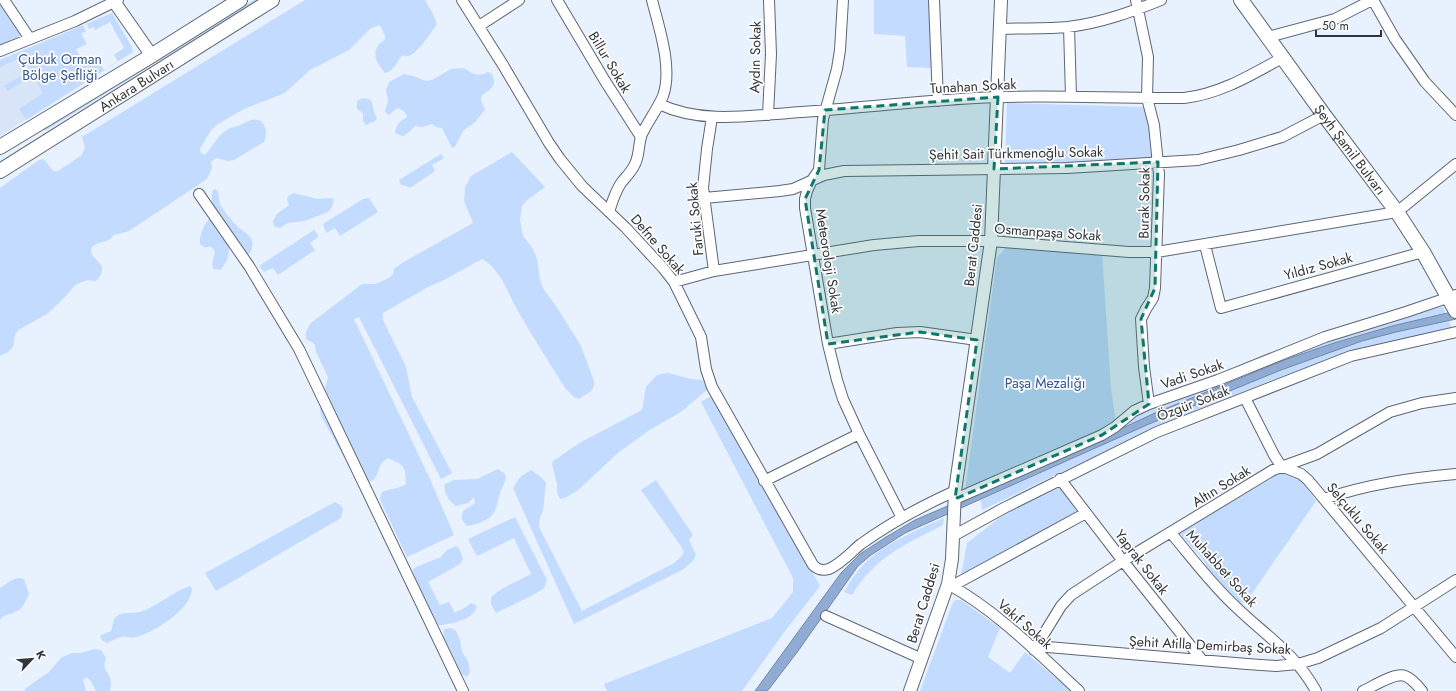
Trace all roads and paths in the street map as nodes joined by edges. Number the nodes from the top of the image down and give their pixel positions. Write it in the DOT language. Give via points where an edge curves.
graph roads {
  1 [pos="4,0"];
  2 [pos="240,0"];
  3 [pos="272,0"];
  4 [pos="462,0"];
  5 [pos="519,0"];
  6 [pos="557,0"];
  7 [pos="652,0"];
  8 [pos="769,0"];
  9 [pos="844,0"];
  10 [pos="934,0"];
  11 [pos="1001,0"];
  12 [pos="1161,0"];
  13 [pos="1241,0"];
  14 [pos="1372,0"];
  15 [pos="115,1"];
  16 [pos="1137,4"];
  17 [pos="479,26"];
  18 [pos="1069,27"];
  19 [pos="1000,28"];
  20 [pos="1268,37"];
  21 [pos="30,39"];
  22 [pos="0,51"];
  23 [pos="152,56"];
  24 [pos="1282,58"];
  25 [pos="1071,96"];
  26 [pos="998,97"];
  27 [pos="1147,98"];
  28 [pos="938,101"];
  29 [pos="659,104"];
  30 [pos="825,110"];
  31 [pos="768,115"];
  32 [pos="1324,115"];
  33 [pos="1456,115"];
  34 [pos="712,117"];
  35 [pos="641,136"];
  36 [pos="0,147"];
  37 [pos="1158,162"];
  38 [pos="1456,164"];
  39 [pos="994,169"];
  40 [pos="0,171"];
  41 [pos="812,180"];
  42 [pos="199,194"];
  43 [pos="704,198"];
  44 [pos="609,212"];
  45 [pos="1397,212"];
  46 [pos="991,241"];
  47 [pos="1204,245"];
  48 [pos="1157,252"];
  49 [pos="1423,252"];
  50 [pos="813,255"];
  51 [pos="714,271"];
  52 [pos="674,282"];
  53 [pos="1453,301"];
  54 [pos="1456,332"];
  55 [pos="976,340"];
  56 [pos="828,344"];
  57 [pos="1245,398"];
  58 [pos="1456,398"];
  59 [pos="1149,404"];
  60 [pos="859,434"];
  61 [pos="1281,466"];
  62 [pos="1456,474"];
  63 [pos="1060,479"];
  64 [pos="764,481"];
  65 [pos="955,495"];
  66 [pos="1324,499"];
  67 [pos="1086,513"];
  68 [pos="902,518"];
  69 [pos="1171,533"];
  70 [pos="953,536"];
  71 [pos="1123,562"];
  72 [pos="818,570"];
  73 [pos="1456,580"];
  74 [pos="950,585"];
  75 [pos="1414,608"];
  76 [pos="826,616"];
  77 [pos="1035,648"];
  78 [pos="1456,657"];
  79 [pos="922,659"];
  80 [pos="1202,660"];
  81 [pos="1298,664"];
  82 [pos="463,691"];
  83 [pos="910,691"];
  84 [pos="1079,691"];
  85 [pos="1316,691"];
  86 [pos="1363,691"];
  87 [pos="1422,691"];
  1 -- 21 [label="street"];
  2 -- 23 [label="main road, Ankara Bulvarı"];
  3 -- 40 [label="main road, Ankara Bulvarı"];
  4 -- 17 [label="street, Defne Sokak"];
  5 -- 17 [label="street"];
  6 -- 35 [label="street, Billur Sokak"];
  7 -- 29 [label="street" via="666,70 665,89"];
  8 -- 31 [label="street, Aydın Sokak" via="771,54"];
  9 -- 30 [label="street, Meteoroloji Sokak" via="837,70"];
  10 -- 28 [label="street"];
  11 -- 19 [label="street, Berat Caddesi"];
  12 -- 16 [label="street"];
  13 -- 20 [label="main road, Şeyh Şamil Bulvarı"];
  14 -- 20 [label="street" via="1335,19"];
  14 -- 33 [label="street" via="1425,82"];
  15 -- 21 [label="street" via="70,24"];
  15 -- 23 [label="street"];
  16 -- 18 [label="street" via="1096,22"];
  16 -- 27 [label="street, Burak Sokak" via="1148,57"];
  17 -- 44 [label="street, Defne Sokak" via="556,154 582,186"];
  18 -- 19 [label="street"];
  18 -- 25 [label="street"];
  19 -- 26 [label="street, Berat Caddesi"];
  20 -- 24 [label="main road, Şeyh Şamil Bulvarı"];
  21 -- 22 [label="street"];
  23 -- 36 [label="main road, Ankara Bulvarı"];
  24 -- 27 [label="street, Tunahan Sokak" via="1221,89 1201,96"];
  24 -- 32 [label="main road, Şeyh Şamil Bulvarı"];
  25 -- 26 [label="street, Tunahan Sokak"];
  25 -- 27 [label="street, Tunahan Sokak"];
  26 -- 28 [label="street, Tunahan Sokak"];
  26 -- 39 [label="street, Berat Caddesi"];
  27 -- 37 [label="street, Burak Sokak" via="1154,125"];
  28 -- 30 [label="street, Tunahan Sokak"];
  29 -- 34 [label="street, Tunahan Sokak" via="681,112"];
  29 -- 35 [label="street"];
  30 -- 31 [label="street, Tunahan Sokak"];
  30 -- 41 [label="street, Meteoroloji Sokak" via="821,128 819,170"];
  31 -- 34 [label="street, Tunahan Sokak"];
  32 -- 37 [label="street, Şehit Sait Türkmenoğlu Sokak" via="1282,136 1239,150 1198,160"];
  32 -- 45 [label="main road, Şeyh Şamil Bulvarı"];
  34 -- 43 [label="street, Faruki Sokak"];
  35 -- 44 [label="street" via="637,160 617,190"];
  37 -- 39 [label="street, Şehit Sait Türkmenoğlu Sokak" via="1068,168"];
  37 -- 48 [label="street, Burak Sokak"];
  38 -- 45 [label="street"];
  39 -- 41 [label="street, Şehit Sait Türkmenoğlu Sokak" via="844,171"];
  39 -- 46 [label="street, Berat Caddesi"];
  41 -- 43 [label="street, Şehit Sait Türkmenoğlu Sokak" via="793,189"];
  41 -- 50 [label="street, Meteoroloji Sokak" via="805,199"];
  42 -- 82 [label="street" via="249,266 299,349"];
  43 -- 51 [label="street, Faruki Sokak"];
  44 -- 52 [label="street, Defne Sokak"];
  45 -- 47 [label="street, Osmanpaşa Sokak"];
  45 -- 49 [label="main road, Şeyh Şamil Bulvarı"];
  46 -- 48 [label="street, Osmanpaşa Sokak"];
  46 -- 50 [label="street, Osmanpaşa Sokak" via="918,241"];
  46 -- 55 [label="street, Berat Caddesi"];
  47 -- 48 [label="street, Osmanpaşa Sokak"];
  47 -- 49 [label="street, Yıldız Sokak" via="1221,308"];
  48 -- 59 [label="street, Burak Sokak" via="1154,293 1141,319"];
  49 -- 53 [label="main road, Şeyh Şamil Bulvarı"];
  50 -- 51 [label="street, Osmanpaşa Sokak"];
  50 -- 56 [label="street, Meteoroloji Sokak"];
  51 -- 52 [label="street, Osmanpaşa Sokak"];
  52 -- 64 [label="street, Defne Sokak" via="701,337 712,387"];
  53 -- 59 [label="street, Vadi Sokak" via="1406,312 1325,337 1218,380"];
  54 -- 57 [label="street, Özgür Sokak" via="1359,354"];
  55 -- 56 [label="street" via="920,332"];
  55 -- 65 [label="street, Berat Caddesi"];
  56 -- 60 [label="street, Meteoroloji Sokak" via="843,399"];
  57 -- 61 [label="street"];
  57 -- 63 [label="street, Özgür Sokak" via="1157,432"];
  58 -- 61 [label="street, Altın Sokak" via="1422,403 1390,412 1317,454"];
  59 -- 65 [label="street, Vadi Sokak" via="1134,411 1102,435"];
  60 -- 64 [label="street"];
  60 -- 68 [label="street, Meteoroloji Sokak"];
  61 -- 66 [label="street, Selçuklu Sokak" via="1301,474"];
  61 -- 69 [label="street, Altın Sokak"];
  62 -- 66 [label="street" via="1376,484"];
  63 -- 67 [label="street, Yaprak Sokak"];
  63 -- 70 [label="street, Özgür Sokak"];
  64 -- 72 [label="street, Defne Sokak" via="808,558"];
  65 -- 68 [label="street, Vadi Sokak" via="928,503"];
  65 -- 70 [label="street, Berat Caddesi"];
  66 -- 75 [label="street, Selçuklu Sokak"];
  67 -- 71 [label="street, Yaprak Sokak"];
  67 -- 74 [label="street"];
  68 -- 72 [label="street, Vadi Sokak" via="861,544 840,563 826,570"];
  69 -- 71 [label="street, Altın Sokak"];
  69 -- 81 [label="street, Muhabbet Sokak" via="1235,606"];
  70 -- 74 [label="street, Berat Caddesi"];
  71 -- 77 [label="street, Altın Sokak" via="1066,600"];
  71 -- 80 [label="street, Yaprak Sokak"];
  73 -- 75 [label="street, Şehit Atilla Demirbaş Sokak"];
  74 -- 77 [label="street, Vakıf Sokak" via="994,614"];
  74 -- 79 [label="street, Berat Caddesi"];
  75 -- 78 [label="street, Selçuklu Sokak"];
  75 -- 81 [label="street, Şehit Atilla Demirbaş Sokak" via="1369,635 1318,658"];
  76 -- 79 [label="street"];
  77 -- 80 [label="street, Şehit Atilla Demirbaş Sokak"];
  77 -- 84 [label="street, Vakıf Sokak"];
  79 -- 83 [label="street, Berat Caddesi"];
  80 -- 81 [label="street, Şehit Atilla Demirbaş Sokak" via="1276,666"];
  81 -- 85 [label="street, Muhabbet Sokak"];
  86 -- 87 [label="street" via="1387,679 1401,676 1405,676"];
}
